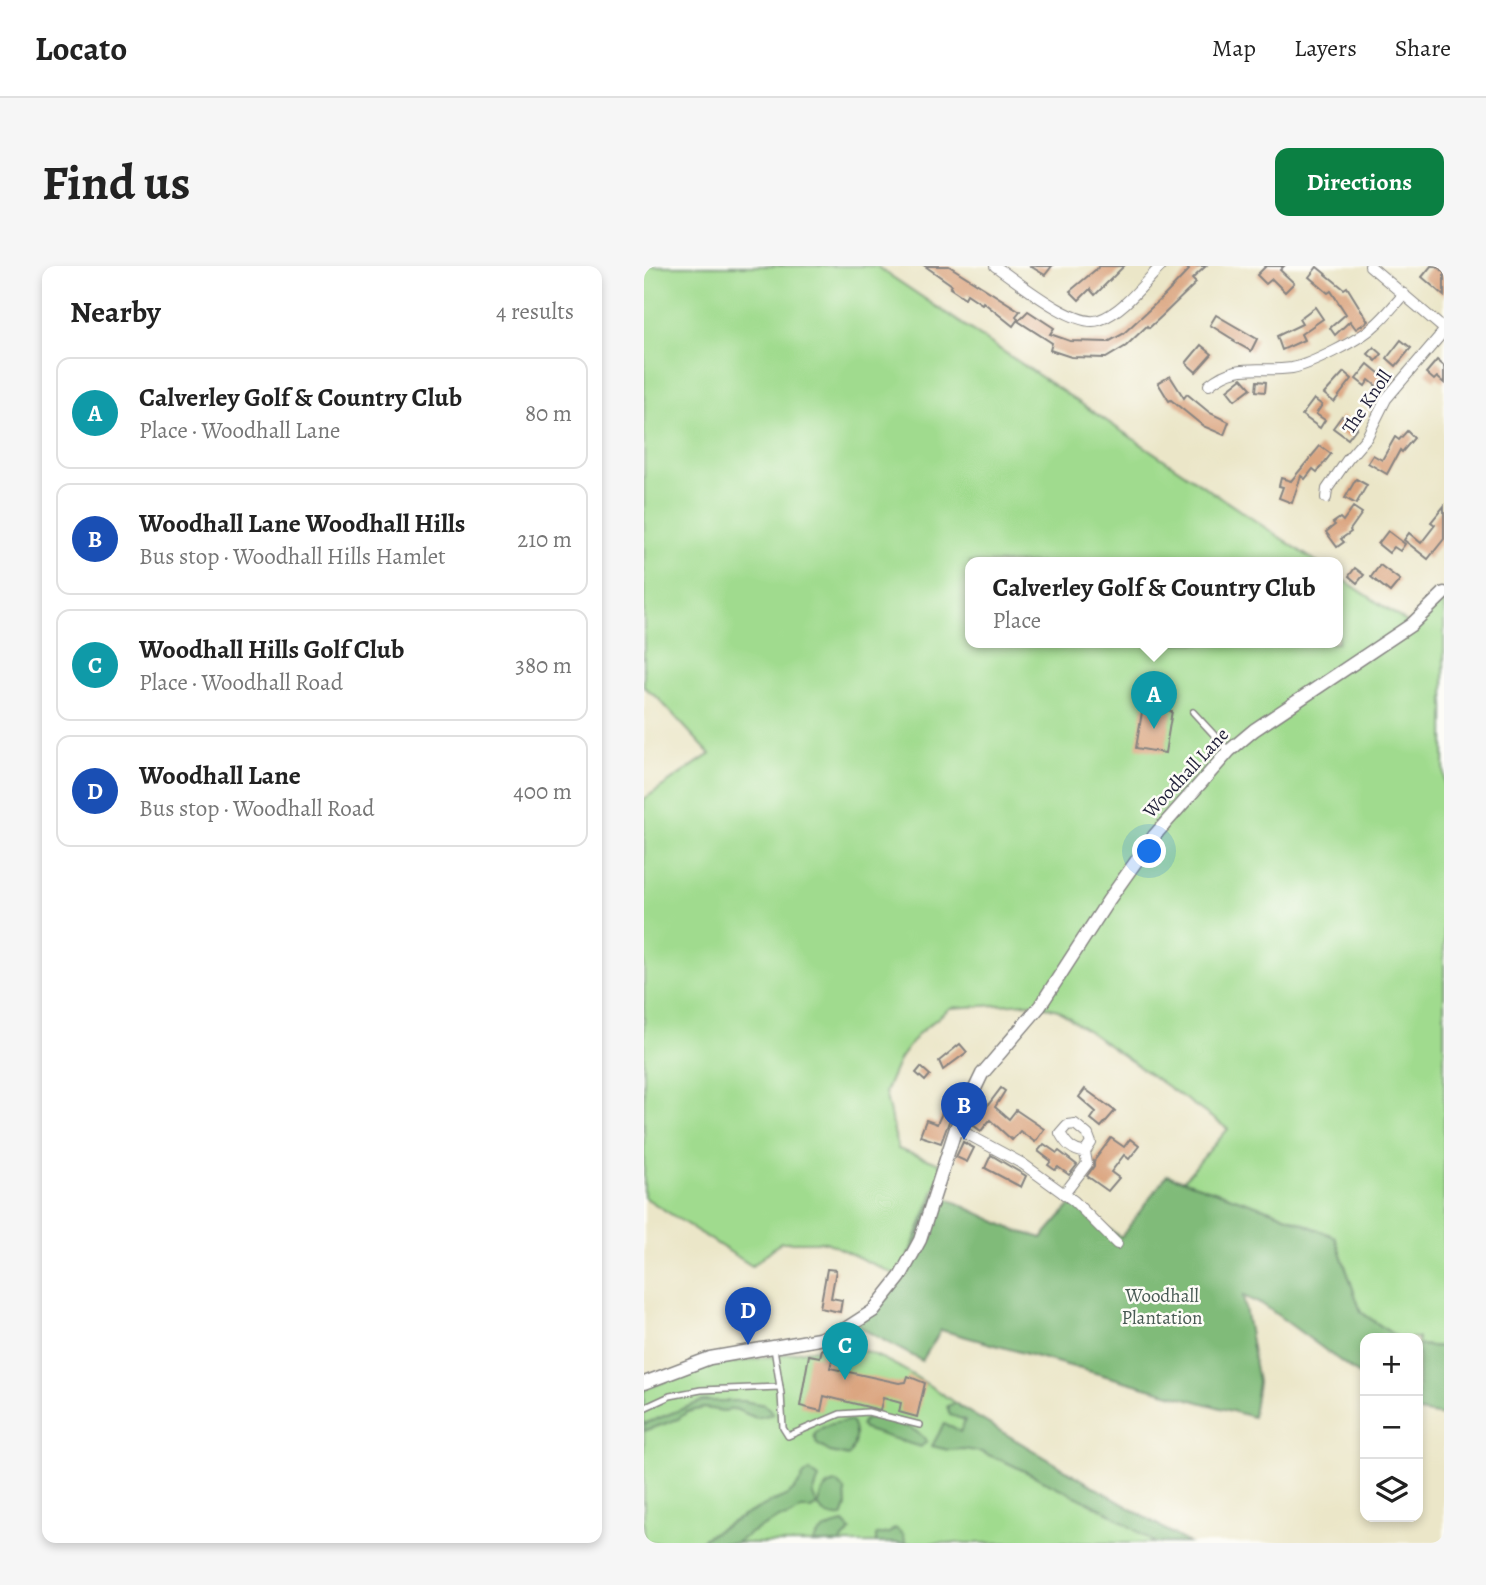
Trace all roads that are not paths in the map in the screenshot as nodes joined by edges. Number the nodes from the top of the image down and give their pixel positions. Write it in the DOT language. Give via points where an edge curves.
graph roads {
  1 [pos="995,266"];
  2 [pos="1161,266"];
  3 [pos="1370,266"];
  4 [pos="1404,294"];
  5 [pos="1444,330"];
  6 [pos="1209,385"];
  7 [pos="1326,498"];
  8 [pos="1444,593"];
  9 [pos="1193,712"];
  10 [pos="1229,751"];
  11 [pos="956,1128"];
  12 [pos="1085,1152"];
  13 [pos="1064,1194"];
  14 [pos="1117,1244"];
  15 [pos="774,1348"];
  16 [pos="644,1383"];
  17 [pos="780,1387"];
  18 [pos="644,1408"];
  19 [pos="920,1425"];
  1 -- 2 [label="street" via="1069,316 1090,322 1111,314"];
  3 -- 4 [label="street"];
  4 -- 5 [label="street"];
  4 -- 6 [label="street" via="1362,336 1305,365 1231,371"];
  5 -- 7 [label="street, The Knoll" via="1386,399 1367,437 1327,489"];
  8 -- 10 [label="street, Woodhall Lane" via="1411,625"];
  9 -- 10 [label="lane"];
  10 -- 11 [label="street, Woodhall Lane" via="1139,855 1040,1006 982,1074"];
  11 -- 13 [label="street" via="1023,1164"];
  11 -- 15 [label="street, Woodhall Lane" via="920,1240 881,1302 853,1324 819,1339"];
  12 -- 13 [label="street" via="1087,1164"];
  13 -- 14 [label="street"];
  15 -- 16 [label="street, Woodhall Lane" via="710,1358"];
  15 -- 17 [label="lane"];
  17 -- 18 [label="lane" via="701,1390 670,1396"];
  17 -- 19 [label="lane" via="783,1428 788,1436 840,1414 869,1412"];
}
